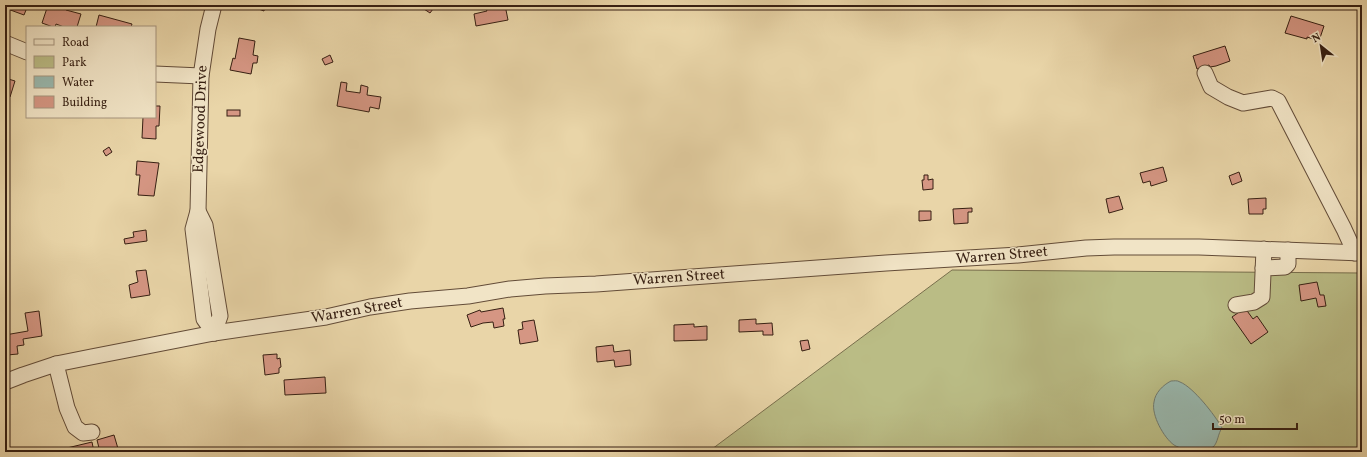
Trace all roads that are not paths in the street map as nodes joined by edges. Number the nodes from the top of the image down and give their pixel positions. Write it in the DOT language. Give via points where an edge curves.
graph roads {
  1 [pos="214,5"];
  2 [pos="5,43"];
  3 [pos="26,52"];
  4 [pos="1205,73"];
  5 [pos="156,74"];
  6 [pos="200,76"];
  7 [pos="1264,249"];
  8 [pos="1288,250"];
  9 [pos="1358,253"];
  10 [pos="1263,268"];
  11 [pos="1236,305"];
  12 [pos="214,333"];
  13 [pos="56,364"];
  14 [pos="5,382"];
  15 [pos="92,432"];
  1 -- 6 [label="street, Edgewood Drive"];
  2 -- 3 [label="street"];
  4 -- 9 [label="street" via="1211,87 1243,103 1272,98 1278,101"];
  5 -- 6 [label="street"];
  6 -- 12 [label="street, Edgewood Drive" via="198,211 193,229 204,319"];
  7 -- 8 [label="street, Warren Street"];
  7 -- 10 [label="street"];
  7 -- 12 [label="street, Warren Street" via="1086,248 1018,255 545,286 410,301 326,317"];
  8 -- 9 [label="street, Warren Street"];
  8 -- 10 [label="street" via="1288,264 1285,267"];
  10 -- 11 [label="street" via="1262,297 1254,302"];
  12 -- 13 [label="street, Warren Street"];
  13 -- 14 [label="street, Warren Street"];
  13 -- 15 [label="street" via="74,427 83,433"];
}
